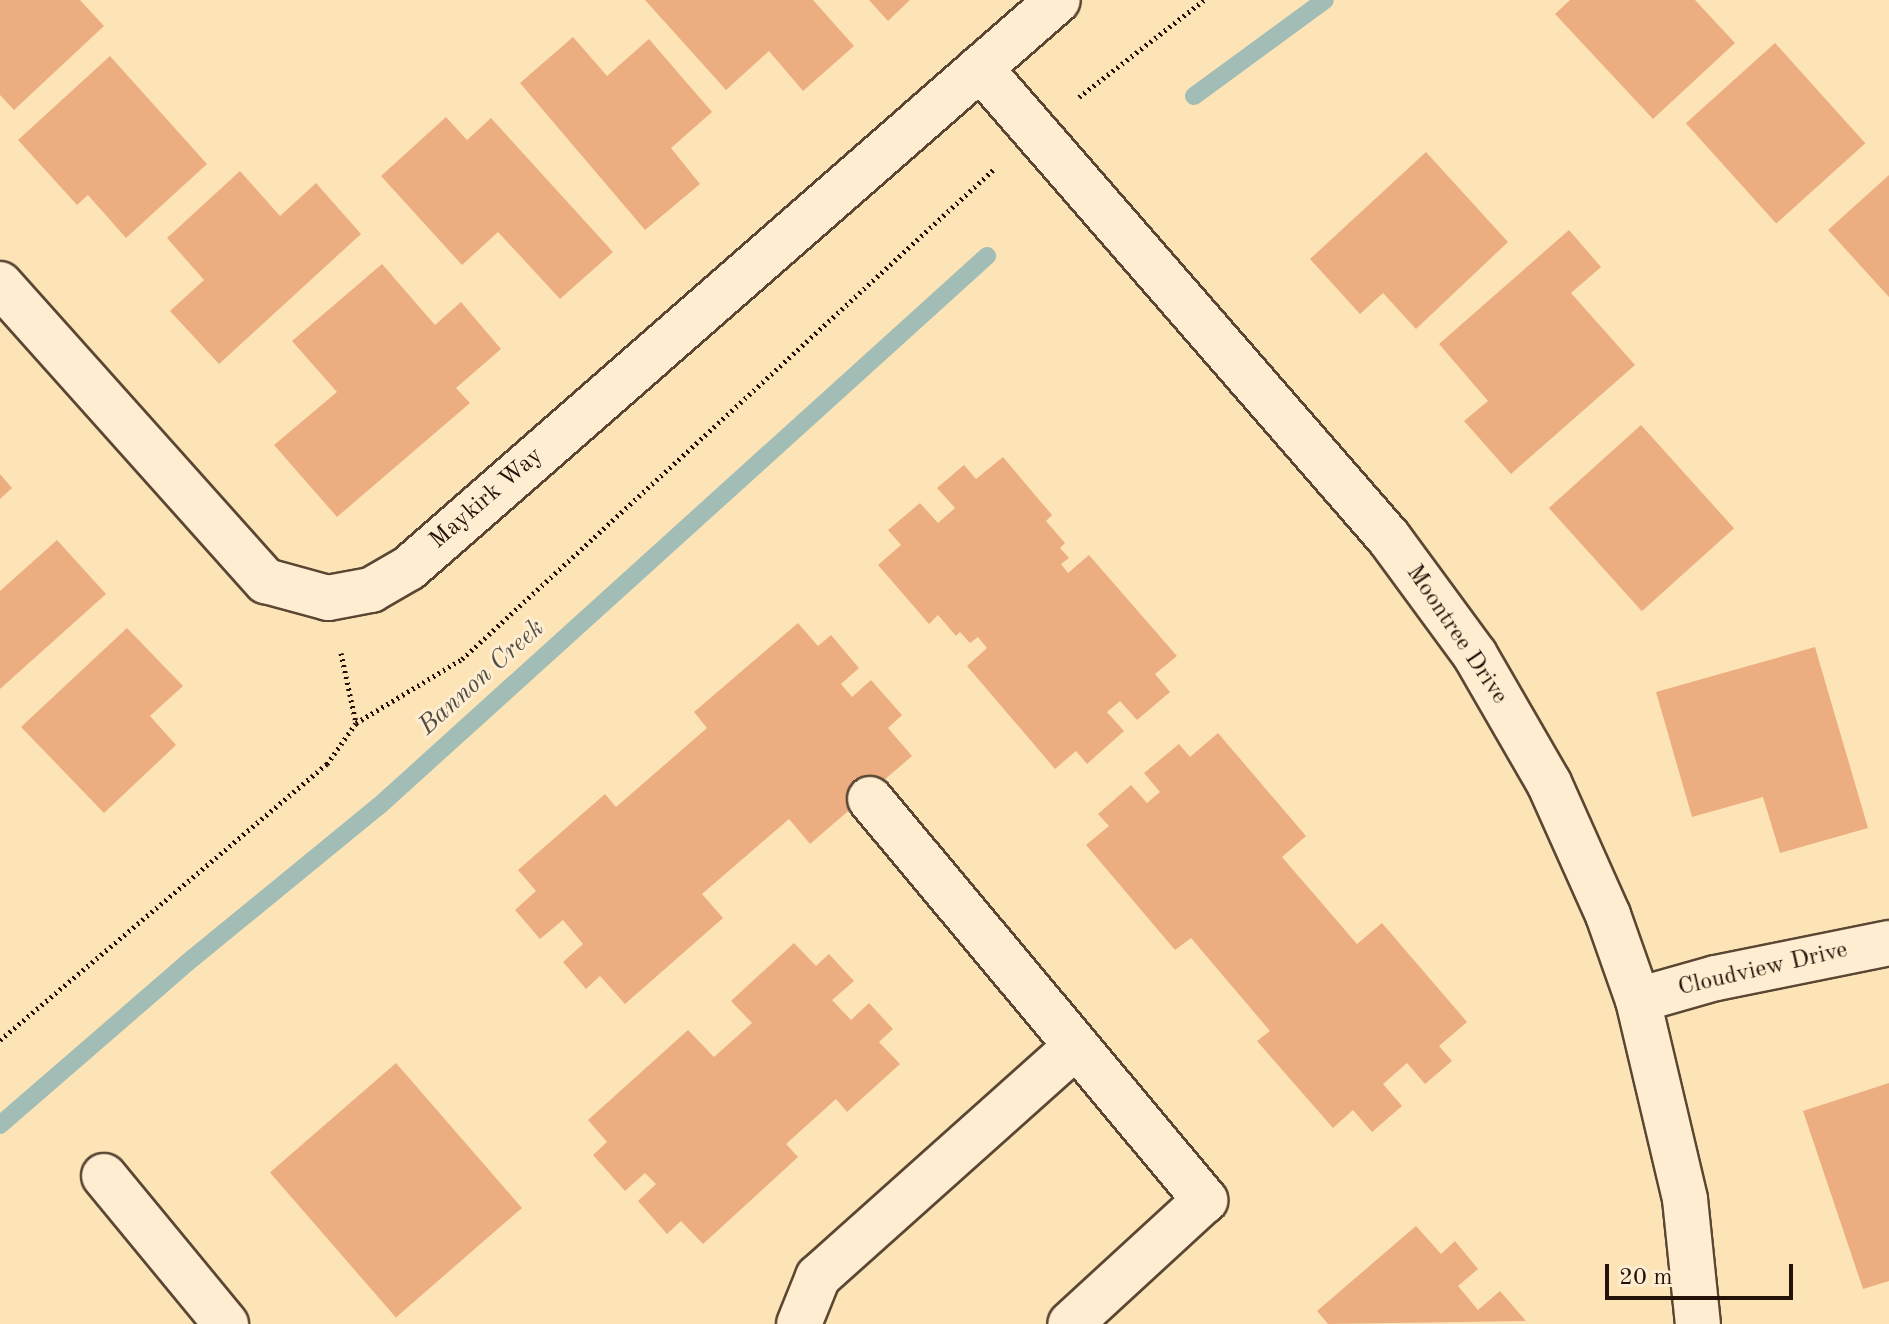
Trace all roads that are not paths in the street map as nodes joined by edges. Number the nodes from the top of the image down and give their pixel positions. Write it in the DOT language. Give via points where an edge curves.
graph roads {
  1 [pos="1058,0"];
  2 [pos="980,68"];
  3 [pos="0,284"];
  4 [pos="870,799"];
  5 [pos="1889,943"];
  6 [pos="1638,1000"];
  7 [pos="1076,1046"];
  8 [pos="104,1176"];
  9 [pos="226,1324"];
  10 [pos="799,1324"];
  11 [pos="1070,1324"];
  12 [pos="1698,1324"];
  1 -- 2 [label="street, Maykirk Way"];
  2 -- 3 [label="street, Maykirk Way" via="409,568 371,590 328,598 266,581"];
  2 -- 6 [label="street, Moontree Drive" via="1389,538 1475,655 1549,783 1608,915"];
  4 -- 7 [label="street"];
  5 -- 6 [label="street, Cloudview Drive" via="1716,978"];
  6 -- 12 [label="street, Moontree Drive" via="1685,1199"];
  7 -- 10 [label="street" via="818,1277"];
  7 -- 11 [label="street" via="1205,1200"];
  8 -- 9 [label="street"];
}
